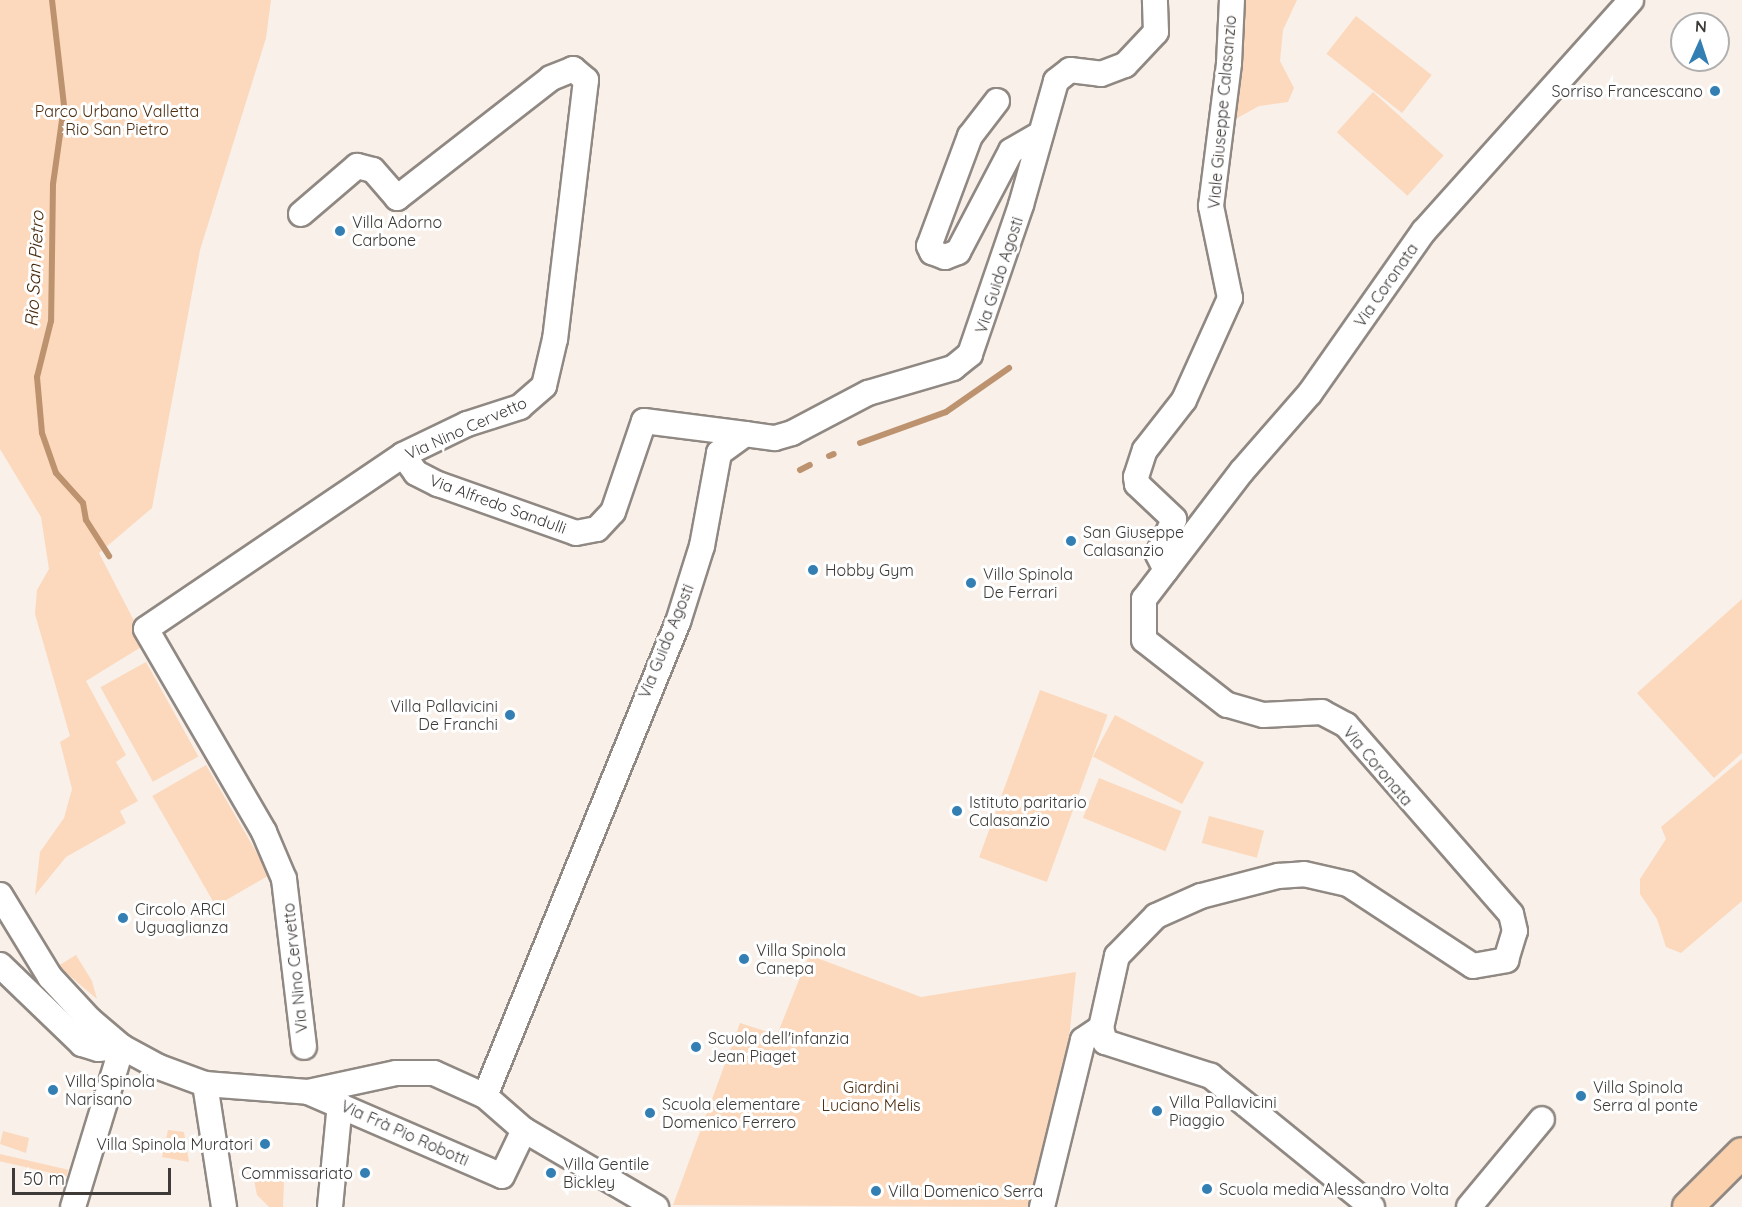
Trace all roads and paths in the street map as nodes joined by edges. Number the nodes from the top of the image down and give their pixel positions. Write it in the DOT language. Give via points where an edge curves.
graph roads {
  1 [pos="1155,0"];
  2 [pos="1232,0"];
  3 [pos="1630,0"];
  4 [pos="998,100"];
  5 [pos="1041,134"];
  6 [pos="301,214"];
  7 [pos="745,434"];
  8 [pos="403,455"];
  9 [pos="1166,570"];
  10 [pos="0,896"];
  11 [pos="0,965"];
  12 [pos="1101,1028"];
  13 [pos="122,1047"];
  14 [pos="304,1047"];
  15 [pos="205,1084"];
  16 [pos="308,1092"];
  17 [pos="485,1096"];
  18 [pos="340,1104"];
  19 [pos="1542,1119"];
  20 [pos="525,1130"];
  21 [pos="1742,1153"];
  22 [pos="73,1207"];
  23 [pos="224,1207"];
  24 [pos="330,1207"];
  25 [pos="657,1207"];
  26 [pos="1042,1207"];
  27 [pos="1372,1207"];
  28 [pos="1469,1207"];
  29 [pos="1688,1207"];
  1 -- 5 [label="street, Via Guido Agosti" via="1156,32 1125,65 1101,74 1061,73"];
  2 -- 9 [label="street, Viale Giuseppe Calasanzio" via="1230,63 1211,206 1230,298 1184,400 1137,469 1137,484 1174,519 1158,554"];
  3 -- 9 [label="street, Via Coronata" via="1424,231 1310,393"];
  4 -- 5 [label="street, Via Guido Agosti" via="970,136 929,246 932,252 945,257 958,252 1011,151"];
  5 -- 7 [label="street, Via Guido Agosti" via="970,354 954,368 868,393 792,434 775,438"];
  6 -- 8 [label="street, Via Nino Cervetto" via="357,166 373,170 397,198 551,78 573,69 586,80 555,339 544,386 520,407 467,424"];
  7 -- 8 [label="street, Via Alfredo Sandulli" via="644,421 614,512 597,529 576,533 438,484 416,473"];
  7 -- 17 [label="street, Via Guido Agosti" via="715,462 702,546 678,622"];
  8 -- 14 [label="street, Via Nino Cervetto" via="146,629 264,832 284,879"];
  9 -- 12 [label="street, Via Coronata" via="1144,599 1144,640 1227,705 1263,715 1322,712 1346,725 1511,914 1514,947 1495,966 1473,966 1348,884 1304,874 1278,876 1201,896 1156,916 1117,957"];
  10 -- 13 [label="street" via="50,977"];
  11 -- 13 [label="street" via="82,1044 98,1049"];
  12 -- 26 [label="street" via="1083,1040"];
  12 -- 27 [label="street" via="1105,1042 1126,1053 1211,1076"];
  13 -- 15 [label="street"];
  13 -- 22 [label="street"];
  15 -- 16 [label="street"];
  15 -- 23 [label="street"];
  16 -- 17 [label="street" via="396,1073 434,1073"];
  16 -- 18 [label="street, Via Frà Pio Robotti"];
  17 -- 20 [label="street"];
  18 -- 20 [label="street, Via Frà Pio Robotti" via="502,1176"];
  18 -- 24 [label="street"];
  19 -- 28 [label="street"];
  20 -- 25 [label="street" via="622,1182"];
  21 -- 29 [label="main road"];
}
